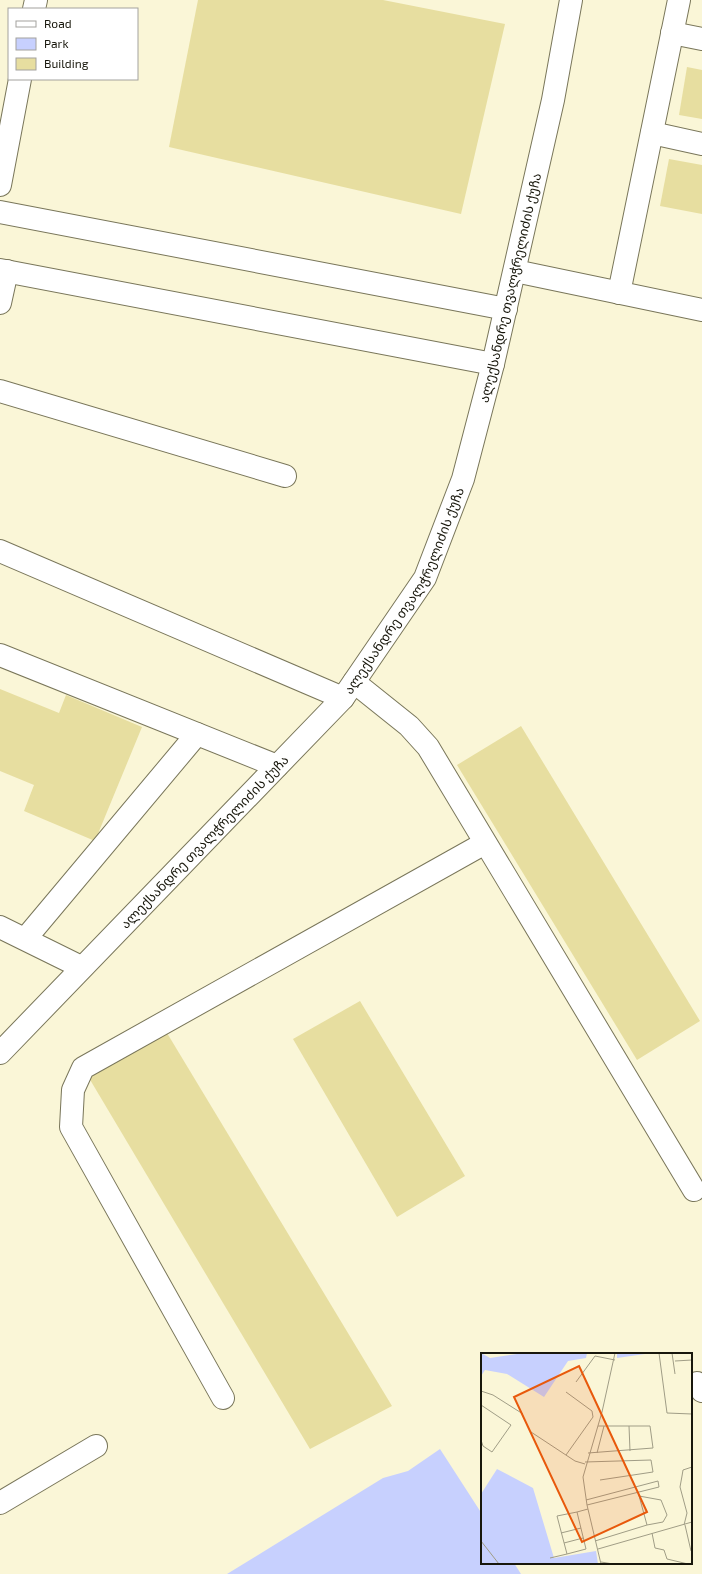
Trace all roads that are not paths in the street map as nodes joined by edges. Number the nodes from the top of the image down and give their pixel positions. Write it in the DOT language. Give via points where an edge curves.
graph roads {
  1 [pos="571,0"];
  2 [pos="679,0"];
  3 [pos="672,33"];
  4 [pos="702,39"];
  5 [pos="20,80"];
  6 [pos="652,133"];
  7 [pos="702,144"];
  8 [pos="1,176"];
  9 [pos="0,212"];
  10 [pos="4,270"];
  11 [pos="515,271"];
  12 [pos="619,293"];
  13 [pos="0,303"];
  14 [pos="506,309"];
  15 [pos="702,310"];
  16 [pos="493,364"];
  17 [pos="0,391"];
  18 [pos="285,476"];
  19 [pos="0,551"];
  20 [pos="0,656"];
  21 [pos="349,690"];
  22 [pos="197,734"];
  23 [pos="277,766"];
  24 [pos="485,844"];
  25 [pos="0,927"];
  26 [pos="26,938"];
  27 [pos="81,967"];
  28 [pos="0,1053"];
  29 [pos="694,1190"];
  30 [pos="223,1398"];
  31 [pos="96,1446"];
  32 [pos="0,1503"];
  1 -- 11 [label="street, ალექსანდრე თვალჭრელიძის ქუჩა" via="553,100"];
  2 -- 3 [label="street"];
  3 -- 4 [label="street"];
  3 -- 6 [label="street"];
  5 -- 8 [label="street"];
  6 -- 7 [label="street"];
  6 -- 12 [label="street"];
  9 -- 14 [label="street"];
  10 -- 13 [label="street"];
  10 -- 16 [label="street"];
  11 -- 12 [label="street"];
  11 -- 14 [label="street, ალექსანდრე თვალჭრელიძის ქუჩა"];
  12 -- 15 [label="street"];
  14 -- 16 [label="street, ალექსანდრე თვალჭრელიძის ქუჩა"];
  16 -- 21 [label="street, ალექსანდრე თვალჭრელიძის ქუჩა" via="463,479 425,578"];
  17 -- 18 [label="street"];
  19 -- 21 [label="street"];
  20 -- 22 [label="street"];
  21 -- 23 [label="street, ალექსანდრე თვალჭრელიძის ქუჩა"];
  21 -- 24 [label="street" via="409,726 428,747"];
  22 -- 23 [label="street"];
  22 -- 26 [label="street"];
  23 -- 27 [label="street, ალექსანდრე თვალჭრელიძის ქუჩა"];
  24 -- 29 [label="street"];
  24 -- 30 [label="street" via="83,1068 73,1090 71,1127"];
  25 -- 26 [label="street"];
  26 -- 27 [label="street"];
  27 -- 28 [label="street, ალექსანდრე თვალჭრელიძის ქუჩა"];
  31 -- 32 [label="street"];
}
